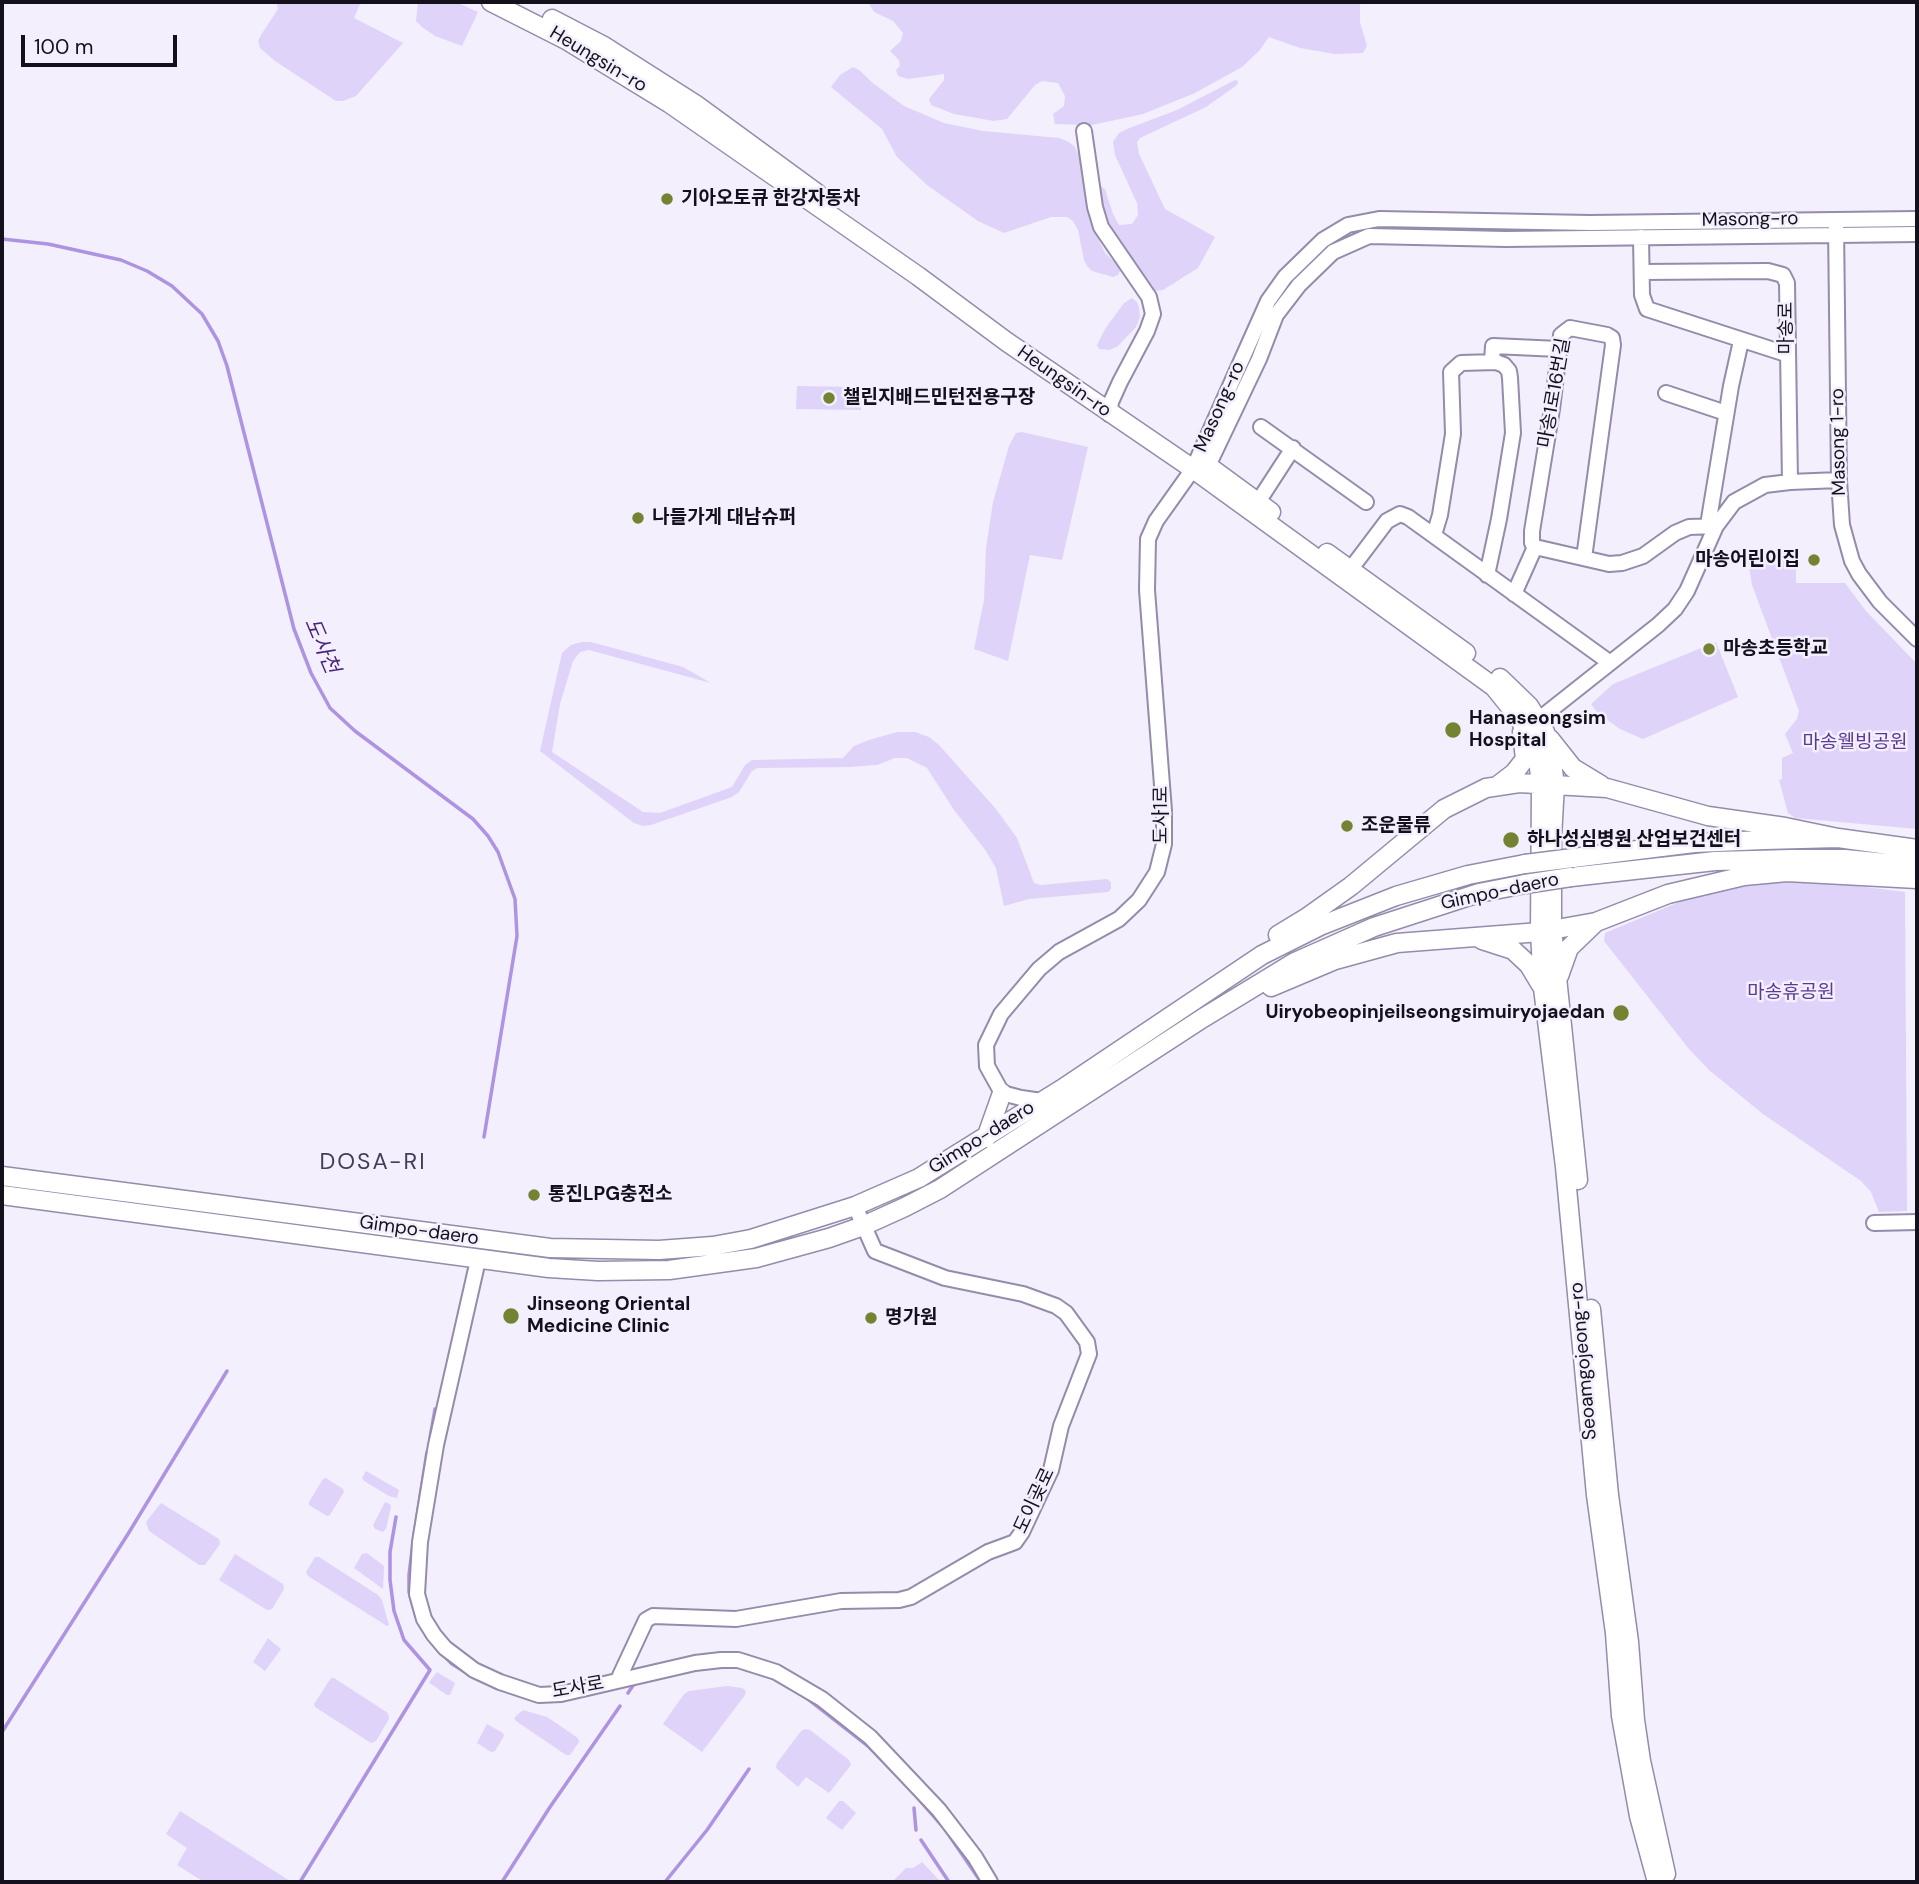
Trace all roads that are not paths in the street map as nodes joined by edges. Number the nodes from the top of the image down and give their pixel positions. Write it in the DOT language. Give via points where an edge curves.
graph roads {
  1 [pos="491,2"];
  2 [pos="518,2"];
  3 [pos="1084,131"];
  4 [pos="1917,219"];
  5 [pos="1836,227"];
  6 [pos="1917,234"];
  7 [pos="1641,237"];
  8 [pos="1642,272"];
  9 [pos="1741,341"];
  10 [pos="1559,349"];
  11 [pos="1786,354"];
  12 [pos="1492,362"];
  13 [pos="1666,393"];
  14 [pos="1110,408"];
  15 [pos="1726,413"];
  16 [pos="1261,427"];
  17 [pos="1293,448"];
  18 [pos="1199,465"];
  19 [pos="1839,480"];
  20 [pos="1790,482"];
  21 [pos="1258,502"];
  22 [pos="1366,502"];
  23 [pos="1712,526"];
  24 [pos="1434,535"];
  25 [pos="1535,547"];
  26 [pos="1584,558"];
  27 [pos="1350,569"];
  28 [pos="1487,575"];
  29 [pos="1514,594"];
  30 [pos="1917,639"];
  31 [pos="1609,662"];
  32 [pos="1519,718"];
  33 [pos="1541,726"];
  34 [pos="1548,784"];
  35 [pos="1497,786"];
  36 [pos="1607,788"];
  37 [pos="1546,836"];
  38 [pos="1838,838"];
  39 [pos="1914,857"];
  40 [pos="1917,879"];
  41 [pos="1596,922"];
  42 [pos="1546,931"];
  43 [pos="1469,937"];
  44 [pos="1550,987"];
  45 [pos="1199,997"];
  46 [pos="1213,1012"];
  47 [pos="1002,1093"];
  48 [pos="1042,1101"];
  49 [pos="986,1138"];
  50 [pos="2,1176"];
  51 [pos="2,1195"];
  52 [pos="855,1206"];
  53 [pos="1917,1222"];
  54 [pos="1874,1223"];
  55 [pos="863,1226"];
  56 [pos="478,1259"];
  57 [pos="618,1680"];
  58 [pos="990,1882"];
  59 [pos="1657,1882"];
  60 [pos="1669,1882"];
  1 -- 14 [label="main road, Heungsin-ro" via="568,40 668,103 1007,342"];
  2 -- 14 [label="main road, Heungsin-ro" via="604,46 695,104"];
  3 -- 14 [label="street" via="1101,227 1149,297 1153,314"];
  4 -- 5 [label="street, Masong-ro"];
  5 -- 6 [label="street, Masong-ro"];
  5 -- 7 [label="street, Masong-ro"];
  5 -- 18 [label="street, Masong-ro" via="1379,219 1348,225 1323,240 1268,300"];
  5 -- 19 [label="street, Masong 1-ro"];
  7 -- 8 [label="street"];
  7 -- 18 [label="street, Masong-ro" via="1369,236 1333,252 1276,315 1259,359"];
  8 -- 9 [label="street" via="1647,309"];
  8 -- 11 [label="street, 마송로" via="1768,271 1783,275 1787,283"];
  9 -- 11 [label="street"];
  9 -- 15 [label="street"];
  10 -- 12 [label="street" via="1493,346"];
  10 -- 25 [label="street, 마송1로16번길" via="1532,531"];
  10 -- 26 [label="street, 마송1로16번길" via="1561,335 1570,328 1612,338"];
  11 -- 20 [label="street, 마송로"];
  12 -- 24 [label="street" via="1461,363 1451,372 1453,434"];
  12 -- 28 [label="street, 마송1로16번길" via="1509,370 1513,433"];
  13 -- 15 [label="street"];
  14 -- 18 [label="main road, Heungsin-ro"];
  15 -- 23 [label="street"];
  16 -- 17 [label="street"];
  17 -- 21 [label="street"];
  17 -- 22 [label="street"];
  18 -- 21 [label="main road, Heungsin-ro"];
  18 -- 32 [label="main road, Heungsin-ro" via="1494,687"];
  18 -- 47 [label="street, 도사1로" via="1156,521 1147,547 1163,790 1160,862 1148,889 1131,909 1110,926 1049,959 1001,1014 985,1052 987,1066"];
  19 -- 20 [label="street"];
  19 -- 30 [label="street, Masong 1-ro" via="1842,525 1852,561 1880,602"];
  20 -- 23 [label="street" via="1765,485 1743,496"];
  21 -- 27 [label="main road, Heungsin-ro"];
  23 -- 26 [label="street" via="1689,527 1622,564"];
  23 -- 31 [label="street" via="1687,591 1675,609"];
  24 -- 27 [label="street" via="1408,517 1393,516"];
  24 -- 28 [label="street"];
  25 -- 26 [label="street"];
  25 -- 29 [label="street"];
  27 -- 33 [label="main road, Heungsin-ro" via="1493,672 1519,695"];
  28 -- 29 [label="street"];
  29 -- 31 [label="street"];
  31 -- 33 [label="street"];
  32 -- 34 [label="main road, Heungsin-ro"];
  32 -- 35 [label="main road" via="1524,758"];
  33 -- 34 [label="main road, Heungsin-ro"];
  33 -- 36 [label="main road" via="1573,768"];
  34 -- 35 [label="main road"];
  34 -- 36 [label="main road"];
  34 -- 37 [label="main road, Heungsin-ro"];
  35 -- 45 [label="main road" via="1444,809 1351,886 1247,954"];
  36 -- 38 [label="main road" via="1708,816"];
  37 -- 42 [label="main road, Seoamgojeong-ro"];
  38 -- 39 [label="main road, Gimpo-daero"];
  38 -- 45 [label="main road, Gimpo-daero, bridge" via="1694,843 1468,875 1396,896 1320,926 1262,955"];
  39 -- 46 [label="main road, Gimpo-daero, bridge" via="1645,867 1479,893 1374,927 1295,962"];
  40 -- 41 [label="main road" via="1768,873 1668,894"];
  41 -- 42 [label="main road"];
  41 -- 44 [label="main road" via="1569,948"];
  42 -- 43 [label="main road"];
  42 -- 44 [label="main road, Seoamgojeong-ro"];
  43 -- 44 [label="main road" via="1513,950"];
  43 -- 46 [label="main road" via="1397,943 1335,960"];
  44 -- 59 [label="main road, Seoamgojeong-ro" via="1621,1716 1639,1816"];
  44 -- 60 [label="main road, Seoamgojeong-ro" via="1570,1102 1635,1720"];
  45 -- 48 [label="main road, Gimpo-daero"];
  46 -- 55 [label="main road, Gimpo-daero" via="940,1189"];
  47 -- 48 [label="street"];
  47 -- 49 [label="main road"];
  48 -- 49 [label="main road, Gimpo-daero"];
  49 -- 52 [label="main road, Gimpo-daero" via="919,1178"];
  50 -- 52 [label="main road, Gimpo-daero" via="576,1250 713,1246 773,1234"];
  51 -- 56 [label="main road, Gimpo-daero"];
  52 -- 55 [label="street, 도이곶로"];
  53 -- 54 [label="street"];
  55 -- 56 [label="main road, Gimpo-daero" via="773,1254 679,1269 579,1270"];
  55 -- 57 [label="street, 도이곶로" via="875,1251 945,1278 1023,1294 1056,1306 1087,1342 1089,1353 1061,1426 1051,1470 1019,1538 899,1600 841,1601 736,1619 653,1616 646,1620"];
  56 -- 57 [label="street, 도사로" via="436,1445 416,1574 419,1606 445,1648 500,1682 539,1695"];
  57 -- 58 [label="street, 도사로" via="695,1663 738,1660 795,1682 849,1719 898,1765 958,1834"];
}
